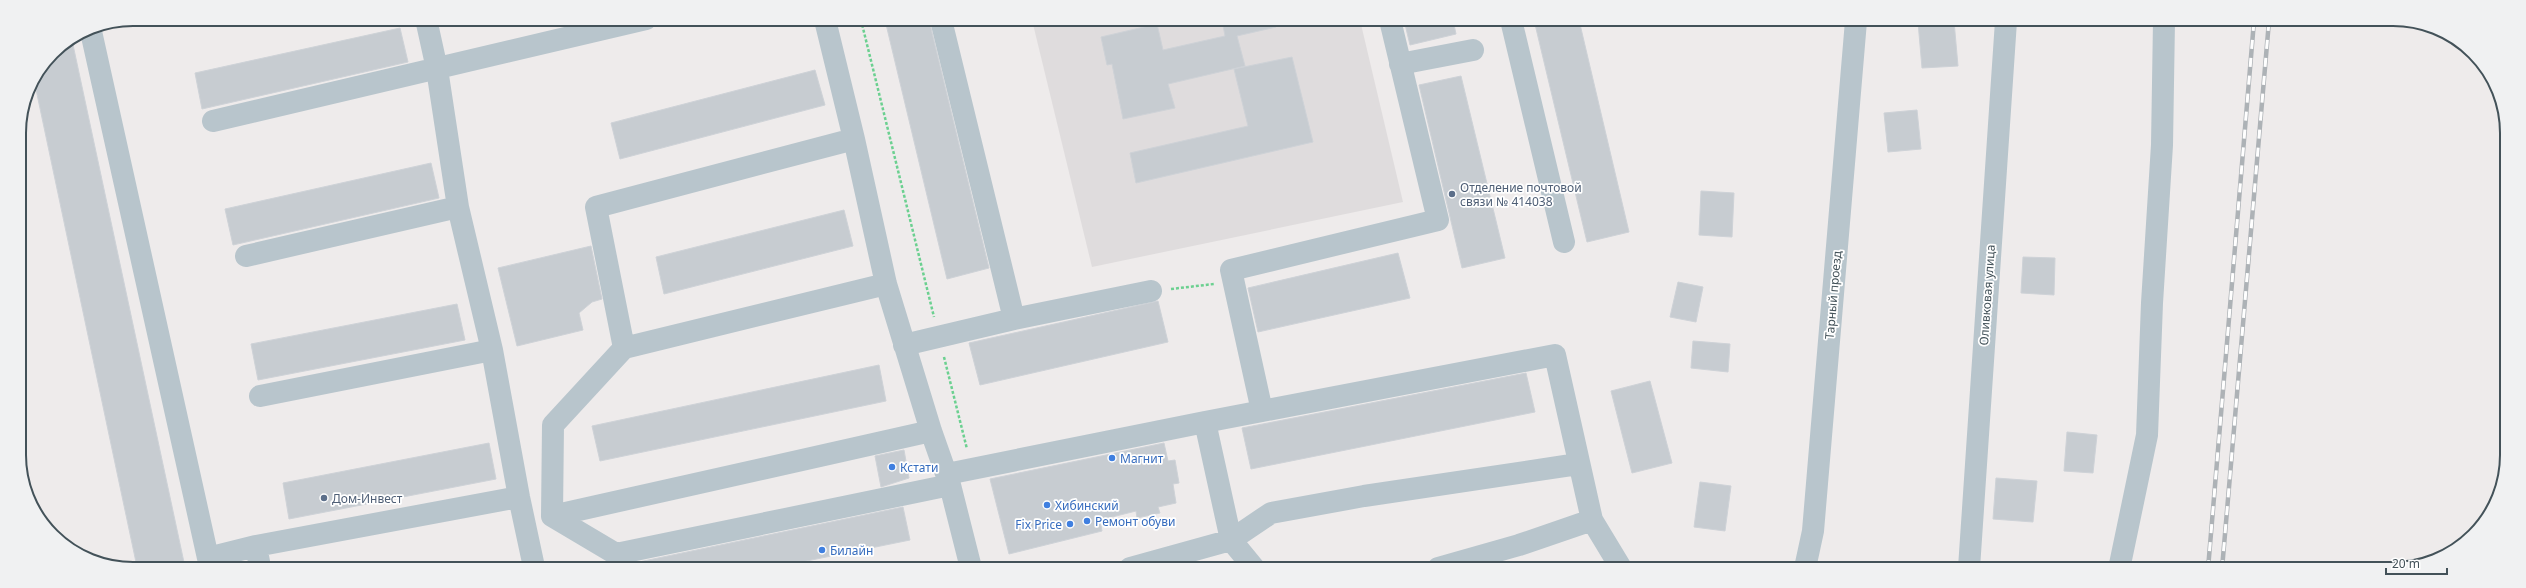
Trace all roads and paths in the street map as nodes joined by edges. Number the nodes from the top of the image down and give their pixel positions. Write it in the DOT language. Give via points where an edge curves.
graph roads {
  1 [pos="428,26"];
  2 [pos="620,26"];
  3 [pos="826,26"];
  4 [pos="862,26"];
  5 [pos="943,26"];
  6 [pos="1391,26"];
  7 [pos="1512,26"];
  8 [pos="1856,26"];
  9 [pos="2006,26"];
  10 [pos="2164,26"];
  11 [pos="92,35"];
  12 [pos="1473,50"];
  13 [pos="1400,64"];
  14 [pos="437,69"];
  15 [pos="213,121"];
  16 [pos="854,139"];
  17 [pos="458,207"];
  18 [pos="1564,242"];
  19 [pos="246,256"];
  20 [pos="886,284"];
  21 [pos="1151,291"];
  22 [pos="1237,293"];
  23 [pos="1014,319"];
  24 [pos="939,337"];
  25 [pos="904,345"];
  26 [pos="624,348"];
  27 [pos="492,350"];
  28 [pos="260,396"];
  29 [pos="1262,411"];
  30 [pos="1205,422"];
  31 [pos="931,431"];
  32 [pos="1578,464"];
  33 [pos="972,469"];
  34 [pos="948,480"];
  35 [pos="519,497"];
  36 [pos="552,516"];
  37 [pos="1592,520"];
  38 [pos="1231,540"];
  39 [pos="258,557"];
  40 [pos="618,560"];
  41 [pos="533,562"];
  42 [pos="969,562"];
  43 [pos="1152,562"];
  44 [pos="1249,562"];
  45 [pos="1459,562"];
  46 [pos="1617,562"];
  47 [pos="1806,562"];
  48 [pos="1969,562"];
  49 [pos="2120,562"];
  1 -- 14 [label="street"];
  2 -- 14 [label="street"];
  3 -- 16 [label="street"];
  4 -- 24 [label="path"];
  5 -- 23 [label="street"];
  6 -- 13 [label="street"];
  7 -- 18 [label="street"];
  8 -- 47 [label="street, Тарный проезд" via="1813,531"];
  9 -- 48 [label="street, Оливковая улица"];
  10 -- 49 [label="street" via="2162,145 2147,435"];
  11 -- 39 [label="street" via="208,558"];
  12 -- 13 [label="street"];
  13 -- 22 [label="street" via="1438,220 1231,270"];
  14 -- 15 [label="street"];
  14 -- 17 [label="street"];
  16 -- 20 [label="street"];
  16 -- 26 [label="street" via="596,208"];
  17 -- 19 [label="street"];
  17 -- 27 [label="street"];
  20 -- 25 [label="street"];
  20 -- 26 [label="street"];
  21 -- 22 [label="path" via="1214,284"];
  21 -- 23 [label="street"];
  22 -- 29 [label="street"];
  23 -- 24 [label="street"];
  24 -- 25 [label="street"];
  24 -- 33 [label="path"];
  25 -- 31 [label="street"];
  26 -- 36 [label="street" via="553,426"];
  27 -- 28 [label="street"];
  27 -- 35 [label="street"];
  29 -- 30 [label="street"];
  29 -- 32 [label="street" via="1555,355"];
  30 -- 33 [label="street"];
  30 -- 38 [label="street"];
  31 -- 34 [label="street"];
  31 -- 36 [label="street"];
  32 -- 37 [label="street"];
  32 -- 38 [label="street" via="1364,496 1271,513"];
  33 -- 34 [label="street"];
  34 -- 40 [label="street"];
  34 -- 42 [label="street"];
  35 -- 39 [label="street"];
  35 -- 41 [label="street"];
  36 -- 40 [label="street"];
  37 -- 45 [label="street"];
  37 -- 46 [label="street"];
  38 -- 43 [label="street"];
  38 -- 44 [label="street"];
}
